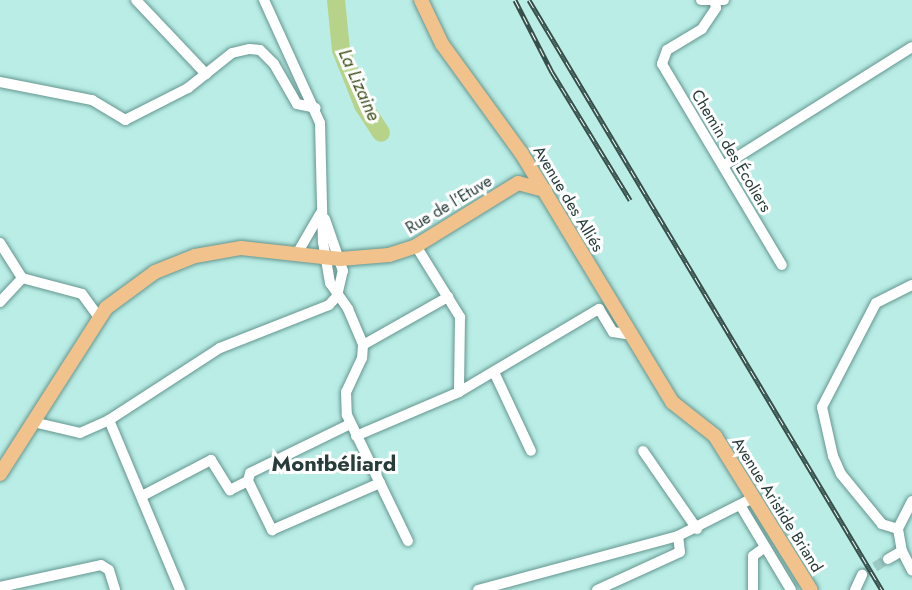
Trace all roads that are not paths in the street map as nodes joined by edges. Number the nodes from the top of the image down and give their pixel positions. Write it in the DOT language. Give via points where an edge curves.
graph roads {
  1 [pos="136,0"];
  2 [pos="264,0"];
  3 [pos="421,0"];
  4 [pos="701,0"];
  5 [pos="719,1"];
  6 [pos="912,47"];
  7 [pos="206,74"];
  8 [pos="0,82"];
  9 [pos="316,108"];
  10 [pos="522,154"];
  11 [pos="723,166"];
  12 [pos="518,183"];
  13 [pos="545,190"];
  14 [pos="321,211"];
  15 [pos="0,243"];
  16 [pos="416,246"];
  17 [pos="298,252"];
  18 [pos="325,257"];
  19 [pos="340,259"];
  20 [pos="782,265"];
  21 [pos="22,278"];
  22 [pos="912,285"];
  23 [pos="337,296"];
  24 [pos="448,297"];
  25 [pos="0,302"];
  26 [pos="99,317"];
  27 [pos="631,336"];
  28 [pos="363,345"];
  29 [pos="494,372"];
  30 [pos="459,392"];
  31 [pos="687,415"];
  32 [pos="109,420"];
  33 [pos="33,422"];
  34 [pos="350,424"];
  35 [pos="356,436"];
  36 [pos="531,451"];
  37 [pos="643,451"];
  38 [pos="0,474"];
  39 [pos="248,482"];
  40 [pos="380,483"];
  41 [pos="142,496"];
  42 [pos="753,498"];
  43 [pos="912,501"];
  44 [pos="740,506"];
  45 [pos="697,529"];
  46 [pos="898,529"];
  47 [pos="678,536"];
  48 [pos="408,541"];
  49 [pos="765,547"];
  50 [pos="902,551"];
  51 [pos="888,559"];
  52 [pos="912,571"];
  53 [pos="862,575"];
  54 [pos="0,587"];
  55 [pos="115,590"];
  56 [pos="180,590"];
  57 [pos="478,590"];
  58 [pos="597,590"];
  59 [pos="753,590"];
  60 [pos="791,590"];
  61 [pos="811,590"];
  62 [pos="855,590"];
  1 -- 7 [label="street"];
  2 -- 9 [label="street"];
  3 -- 10 [label="main road, Avenue des Alliés" via="442,44"];
  4 -- 5 [label="street"];
  5 -- 11 [label="street, Chemin des Écoliers" via="702,30 667,50 662,64"];
  6 -- 11 [label="street"];
  7 -- 8 [label="street" via="188,88 125,120 92,100"];
  7 -- 9 [label="street" via="232,53 260,50 274,64 297,104"];
  9 -- 14 [label="street" via="322,152"];
  10 -- 12 [label="main road, Rue de l'Etuve"];
  10 -- 13 [label="main road, Avenue des Alliés"];
  11 -- 20 [label="street, Chemin des Écoliers"];
  12 -- 13 [label="main road, Rue de l'Etuve"];
  12 -- 16 [label="main road, Rue de l'Etuve"];
  13 -- 27 [label="main road, Avenue des Alliés"];
  14 -- 17 [label="street"];
  14 -- 18 [label="street"];
  14 -- 19 [label="street"];
  15 -- 21 [label="street"];
  16 -- 19 [label="main road, Rue de l'Etuve" via="368,259"];
  16 -- 24 [label="street"];
  17 -- 18 [label="main road, Rue de l'Etuve"];
  17 -- 26 [label="main road, Rue de l'Etuve" via="242,248 195,256 149,276 121,294"];
  18 -- 19 [label="main road, Rue de l'Etuve"];
  18 -- 23 [label="street"];
  19 -- 23 [label="street" via="342,278"];
  21 -- 25 [label="street"];
  21 -- 26 [label="street" via="87,298"];
  22 -- 46 [label="street" via="876,303 822,407 841,474 882,524"];
  23 -- 28 [label="street"];
  23 -- 32 [label="street" via="329,305 220,348"];
  24 -- 28 [label="street"];
  24 -- 30 [label="street" via="460,317"];
  26 -- 33 [label="main road, Rue de l'Etuve"];
  27 -- 29 [label="street" via="613,332 599,309"];
  27 -- 31 [label="main road, Avenue des Alliés" via="672,402"];
  28 -- 34 [label="street" via="362,358 346,392"];
  29 -- 30 [label="street"];
  29 -- 36 [label="street"];
  30 -- 35 [label="street"];
  31 -- 42 [label="main road, Avenue Aristide Briand" via="715,436"];
  32 -- 33 [label="street" via="80,433"];
  32 -- 41 [label="street"];
  33 -- 38 [label="main road, Rue de l'Etuve"];
  34 -- 35 [label="street"];
  34 -- 39 [label="street" via="250,473"];
  35 -- 40 [label="street"];
  37 -- 45 [label="street"];
  39 -- 40 [label="street" via="272,530"];
  39 -- 41 [label="street" via="230,490 211,460"];
  40 -- 48 [label="street"];
  41 -- 56 [label="street"];
  42 -- 44 [label="street"];
  42 -- 61 [label="main road, Avenue Aristide Briand"];
  43 -- 46 [label="street"];
  44 -- 45 [label="street"];
  44 -- 49 [label="street"];
  45 -- 47 [label="street"];
  46 -- 50 [label="street"];
  47 -- 57 [label="street" via="599,554"];
  47 -- 58 [label="street" via="680,552"];
  49 -- 59 [label="street" via="753,556"];
  49 -- 60 [label="street"];
  50 -- 51 [label="street"];
  50 -- 52 [label="street"];
  53 -- 62 [label="street"];
  54 -- 55 [label="street" via="101,565 109,570"];
}
